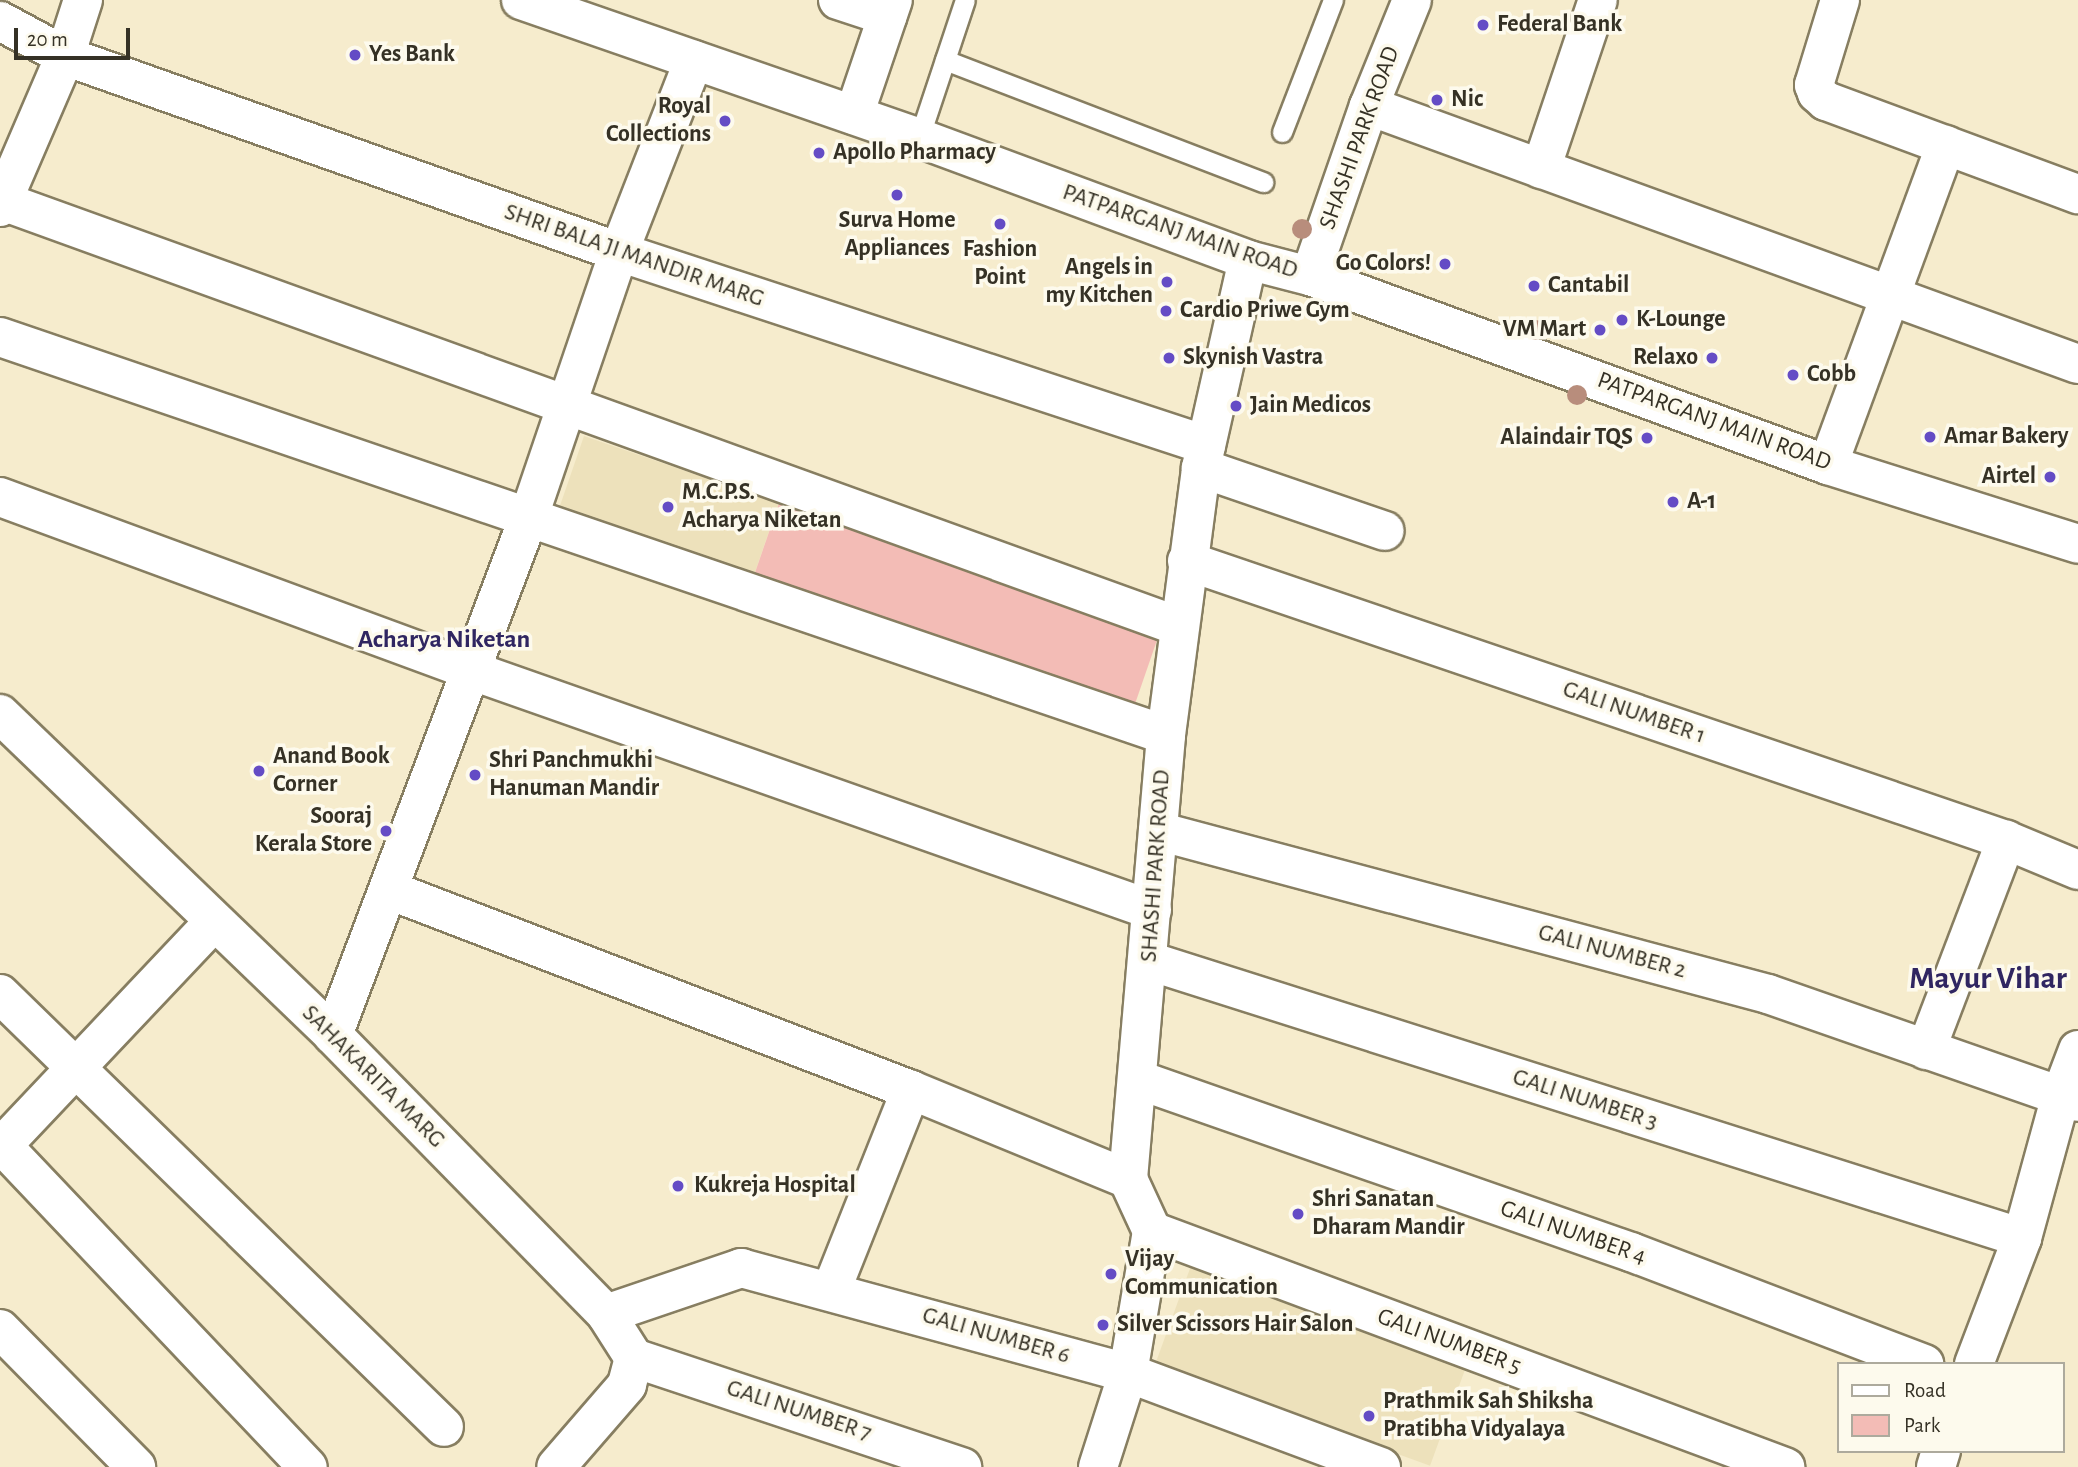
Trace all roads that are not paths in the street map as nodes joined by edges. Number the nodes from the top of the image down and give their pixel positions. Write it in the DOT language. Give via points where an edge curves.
graph roads {
  1 [pos="83,0"];
  2 [pos="521,0"];
  3 [pos="838,0"];
  4 [pos="965,0"];
  5 [pos="1333,0"];
  6 [pos="1412,0"];
  7 [pos="1598,0"];
  8 [pos="1840,0"];
  9 [pos="890,8"];
  10 [pos="0,21"];
  11 [pos="65,56"];
  12 [pos="694,60"];
  13 [pos="945,60"];
  14 [pos="1369,106"];
  15 [pos="854,115"];
  16 [pos="1282,132"];
  17 [pos="919,138"];
  18 [pos="1946,145"];
  19 [pos="1541,169"];
  20 [pos="1263,182"];
  21 [pos="2078,194"];
  22 [pos="1,204"];
  23 [pos="619,253"];
  24 [pos="1248,260"];
  25 [pos="1310,276"];
  26 [pos="1891,295"];
  27 [pos="0,337"];
  28 [pos="2078,364"];
  29 [pos="567,403"];
  30 [pos="1204,457"];
  31 [pos="1828,465"];
  32 [pos="0,496"];
  33 [pos="528,519"];
  34 [pos="1385,531"];
  35 [pos="2078,544"];
  36 [pos="1187,561"];
  37 [pos="1178,626"];
  38 [pos="470,670"];
  39 [pos="0,714"];
  40 [pos="1166,735"];
  41 [pos="1158,831"];
  42 [pos="2006,840"];
  43 [pos="2078,870"];
  44 [pos="389,890"];
  45 [pos="1152,910"];
  46 [pos="213,923"];
  47 [pos="1149,961"];
  48 [pos="0,994"];
  49 [pos="333,1035"];
  50 [pos="2078,1050"];
  51 [pos="1926,1051"];
  52 [pos="76,1067"];
  53 [pos="1139,1080"];
  54 [pos="911,1090"];
  55 [pos="2069,1098"];
  56 [pos="1,1145"];
  57 [pos="1128,1179"];
  58 [pos="1152,1231"];
  59 [pos="2021,1238"];
  60 [pos="832,1289"];
  61 [pos="606,1314"];
  62 [pos="0,1329"];
  63 [pos="634,1358"];
  64 [pos="1919,1362"];
  65 [pos="1975,1362"];
  66 [pos="1128,1373"];
  67 [pos="444,1427"];
  68 [pos="565,1466"];
  69 [pos="136,1467"];
  70 [pos="308,1467"];
  71 [pos="962,1467"];
  72 [pos="1098,1467"];
  73 [pos="1381,1467"];
  74 [pos="1785,1467"];
  1 -- 11 [label="street"];
  2 -- 12 [label="street, PATPARGANJ MAIN ROAD"];
  3 -- 9 [label="street"];
  4 -- 13 [label="lane"];
  5 -- 16 [label="lane"];
  6 -- 14 [label="street, SHASHI PARK ROAD"];
  7 -- 19 [label="street"];
  8 -- 18 [label="street" via="1814,85 1816,93"];
  9 -- 15 [label="street"];
  10 -- 11 [label="street, SHRI BALA JI MANDIR MARG"];
  11 -- 22 [label="street"];
  11 -- 23 [label="street, SHRI BALA JI MANDIR MARG"];
  12 -- 15 [label="street, PATPARGANJ MAIN ROAD"];
  12 -- 23 [label="street"];
  13 -- 17 [label="lane"];
  13 -- 20 [label="lane"];
  14 -- 19 [label="street"];
  14 -- 25 [label="street, SHASHI PARK ROAD"];
  15 -- 17 [label="street, PATPARGANJ MAIN ROAD"];
  17 -- 24 [label="street, PATPARGANJ MAIN ROAD"];
  18 -- 21 [label="street"];
  18 -- 26 [label="street"];
  19 -- 26 [label="street"];
  22 -- 29 [label="street"];
  23 -- 29 [label="street"];
  23 -- 30 [label="street, SHRI BALA JI MANDIR MARG"];
  24 -- 25 [label="street, PATPARGANJ MAIN ROAD"];
  24 -- 30 [label="street, SHASHI PARK ROAD"];
  25 -- 31 [label="street, PATPARGANJ MAIN ROAD"];
  26 -- 28 [label="street"];
  26 -- 31 [label="street"];
  27 -- 33 [label="street"];
  29 -- 33 [label="street"];
  29 -- 37 [label="street" via="578,412"];
  30 -- 34 [label="street, SHRI BALA JI MANDIR MARG"];
  30 -- 36 [label="street, SHASHI PARK ROAD"];
  31 -- 35 [label="street, PATPARGANJ MAIN ROAD"];
  32 -- 38 [label="street"];
  33 -- 38 [label="street"];
  33 -- 40 [label="street"];
  36 -- 37 [label="street, SHASHI PARK ROAD"];
  36 -- 42 [label="street, GALI NUMBER 1"];
  37 -- 40 [label="street, SHASHI PARK ROAD"];
  38 -- 44 [label="street"];
  38 -- 45 [label="street"];
  39 -- 46 [label="street, SAHAKARITA MARG"];
  40 -- 41 [label="street, SHASHI PARK ROAD"];
  41 -- 45 [label="street, SHASHI PARK ROAD"];
  41 -- 51 [label="street, GALI NUMBER 2" via="1768,994"];
  42 -- 43 [label="street, GALI NUMBER 1"];
  42 -- 51 [label="street"];
  44 -- 49 [label="street"];
  44 -- 54 [label="street"];
  45 -- 47 [label="street, SHASHI PARK ROAD"];
  46 -- 49 [label="street, SAHAKARITA MARG"];
  46 -- 52 [label="street"];
  47 -- 53 [label="street, SHASHI PARK ROAD"];
  47 -- 59 [label="street, GALI NUMBER 3"];
  48 -- 52 [label="street"];
  49 -- 61 [label="street, SAHAKARITA MARG"];
  50 -- 55 [label="street"];
  51 -- 55 [label="street, GALI NUMBER 2"];
  52 -- 56 [label="street"];
  52 -- 67 [label="street"];
  53 -- 57 [label="street, SHASHI PARK ROAD"];
  53 -- 64 [label="street, GALI NUMBER 4" via="1631,1252"];
  54 -- 57 [label="street"];
  54 -- 60 [label="street"];
  55 -- 59 [label="street"];
  56 -- 70 [label="street"];
  57 -- 58 [label="street"];
  58 -- 66 [label="street"];
  58 -- 74 [label="street, GALI NUMBER 5"];
  59 -- 65 [label="street"];
  60 -- 61 [label="street, GALI NUMBER 6" via="741,1268"];
  60 -- 66 [label="street, GALI NUMBER 6"];
  61 -- 63 [label="street, SAHAKARITA MARG"];
  62 -- 69 [label="street"];
  63 -- 68 [label="street" via="627,1385"];
  63 -- 71 [label="street, GALI NUMBER 7"];
  66 -- 72 [label="street"];
  66 -- 73 [label="street, GALI NUMBER 6"];
}
